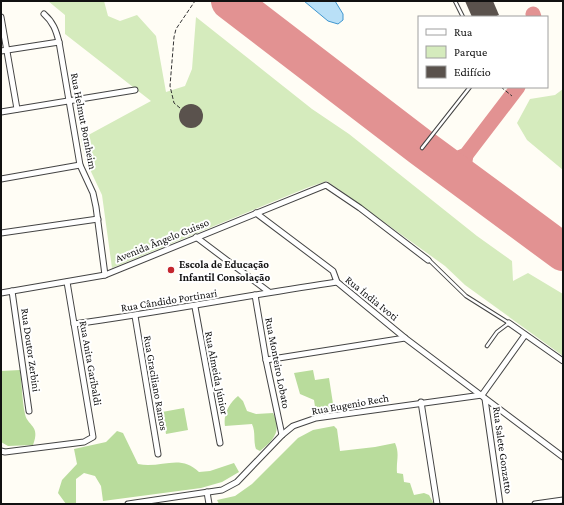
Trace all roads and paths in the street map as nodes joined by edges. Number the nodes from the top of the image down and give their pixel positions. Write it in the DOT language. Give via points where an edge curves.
graph roads {
  1 [pos="195,1"];
  2 [pos="455,1"];
  3 [pos="44,14"];
  4 [pos="462,16"];
  5 [pos="1,17"];
  6 [pos="58,42"];
  7 [pos="4,51"];
  8 [pos="469,88"];
  9 [pos="502,88"];
  10 [pos="135,90"];
  11 [pos="512,96"];
  12 [pos="69,101"];
  13 [pos="180,108"];
  14 [pos="17,109"];
  15 [pos="1,112"];
  16 [pos="422,148"];
  17 [pos="80,165"];
  18 [pos="1,179"];
  19 [pos="256,213"];
  20 [pos="98,219"];
  21 [pos="1,233"];
  22 [pos="196,237"];
  23 [pos="428,260"];
  24 [pos="105,275"];
  25 [pos="68,282"];
  26 [pos="337,282"];
  27 [pos="12,291"];
  28 [pos="269,292"];
  29 [pos="1,293"];
  30 [pos="255,295"];
  31 [pos="195,307"];
  32 [pos="135,316"];
  33 [pos="509,323"];
  34 [pos="74,324"];
  35 [pos="525,335"];
  36 [pos="405,338"];
  37 [pos="487,346"];
  38 [pos="266,360"];
  39 [pos="563,361"];
  40 [pos="483,397"];
  41 [pos="422,402"];
  42 [pos="30,411"];
  43 [pos="282,435"];
  44 [pos="220,443"];
  45 [pos="1,451"];
  46 [pos="158,454"];
  47 [pos="563,457"];
  48 [pos="207,492"];
  49 [pos="563,500"];
  50 [pos="128,504"];
  51 [pos="209,504"];
  52 [pos="437,504"];
  53 [pos="500,504"];
  54 [pos="535,504"];
  1 -- 13 [label="path" via="176,29 174,37 170,86 174,102"];
  2 -- 4 [label="lane"];
  3 -- 6 [label="street, Rua Helmut Bornheim" via="55,28"];
  5 -- 7 [label="street"];
  6 -- 7 [label="street"];
  6 -- 12 [label="street, Rua Helmut Bornheim"];
  7 -- 14 [label="street"];
  8 -- 16 [label="lane"];
  9 -- 11 [label="path"];
  10 -- 12 [label="street"];
  12 -- 14 [label="street"];
  12 -- 17 [label="street, Rua Helmut Bornheim"];
  14 -- 15 [label="street"];
  17 -- 18 [label="street"];
  17 -- 20 [label="street, Rua Helmut Bornheim" via="94,197"];
  19 -- 22 [label="street, Avenida Ângelo Guisso"];
  19 -- 23 [label="street, Avenida Ângelo Guisso" via="326,185"];
  19 -- 26 [label="street, Rua Índia Ivoti" via="333,271"];
  20 -- 21 [label="street"];
  20 -- 24 [label="street, Rua Helmut Bornheim"];
  22 -- 24 [label="street, Avenida Ângelo Guisso"];
  22 -- 28 [label="street"];
  23 -- 33 [label="lane" via="466,296"];
  24 -- 25 [label="street, Avenida Ângelo Guisso"];
  25 -- 27 [label="street, Avenida Ângelo Guisso"];
  25 -- 34 [label="street, Rua Anita Garibaldi"];
  26 -- 28 [label="street, Rua Cândido Portinari"];
  26 -- 36 [label="street, Rua Índia Ivoti"];
  27 -- 29 [label="street, Avenida Ângelo Guisso"];
  27 -- 42 [label="street, Rua Doutor Zerbini"];
  28 -- 30 [label="street, Rua Cândido Portinari"];
  30 -- 31 [label="street, Rua Cândido Portinari"];
  30 -- 38 [label="street, Rua Monteiro Lobato"];
  31 -- 32 [label="street, Rua Cândido Portinari"];
  31 -- 44 [label="street, Rua Almeida Júnior"];
  32 -- 34 [label="street, Rua Cândido Portinari"];
  32 -- 46 [label="street, Rua Graciliano Ramos"];
  33 -- 35 [label="street"];
  33 -- 37 [label="lane" via="497,332"];
  34 -- 45 [label="street, Rua Anita Garibaldi" via="93,437 84,442"];
  35 -- 39 [label="street"];
  35 -- 40 [label="street"];
  36 -- 38 [label="street"];
  36 -- 40 [label="street, Rua Índia Ivoti"];
  38 -- 43 [label="street, Rua Monteiro Lobato"];
  40 -- 41 [label="street, Rua Eugenio Rech"];
  40 -- 47 [label="street, Rua Índia Ivoti"];
  40 -- 53 [label="street, Rua Salete Gonzatto"];
  41 -- 43 [label="street, Rua Eugenio Rech" via="316,418 293,426"];
  41 -- 52 [label="street"];
  43 -- 48 [label="street, Rua Eugenio Rech" via="237,482 222,490"];
  48 -- 50 [label="street, Rua Eugenio Rech"];
  48 -- 51 [label="street"];
  49 -- 54 [label="street"];
}
